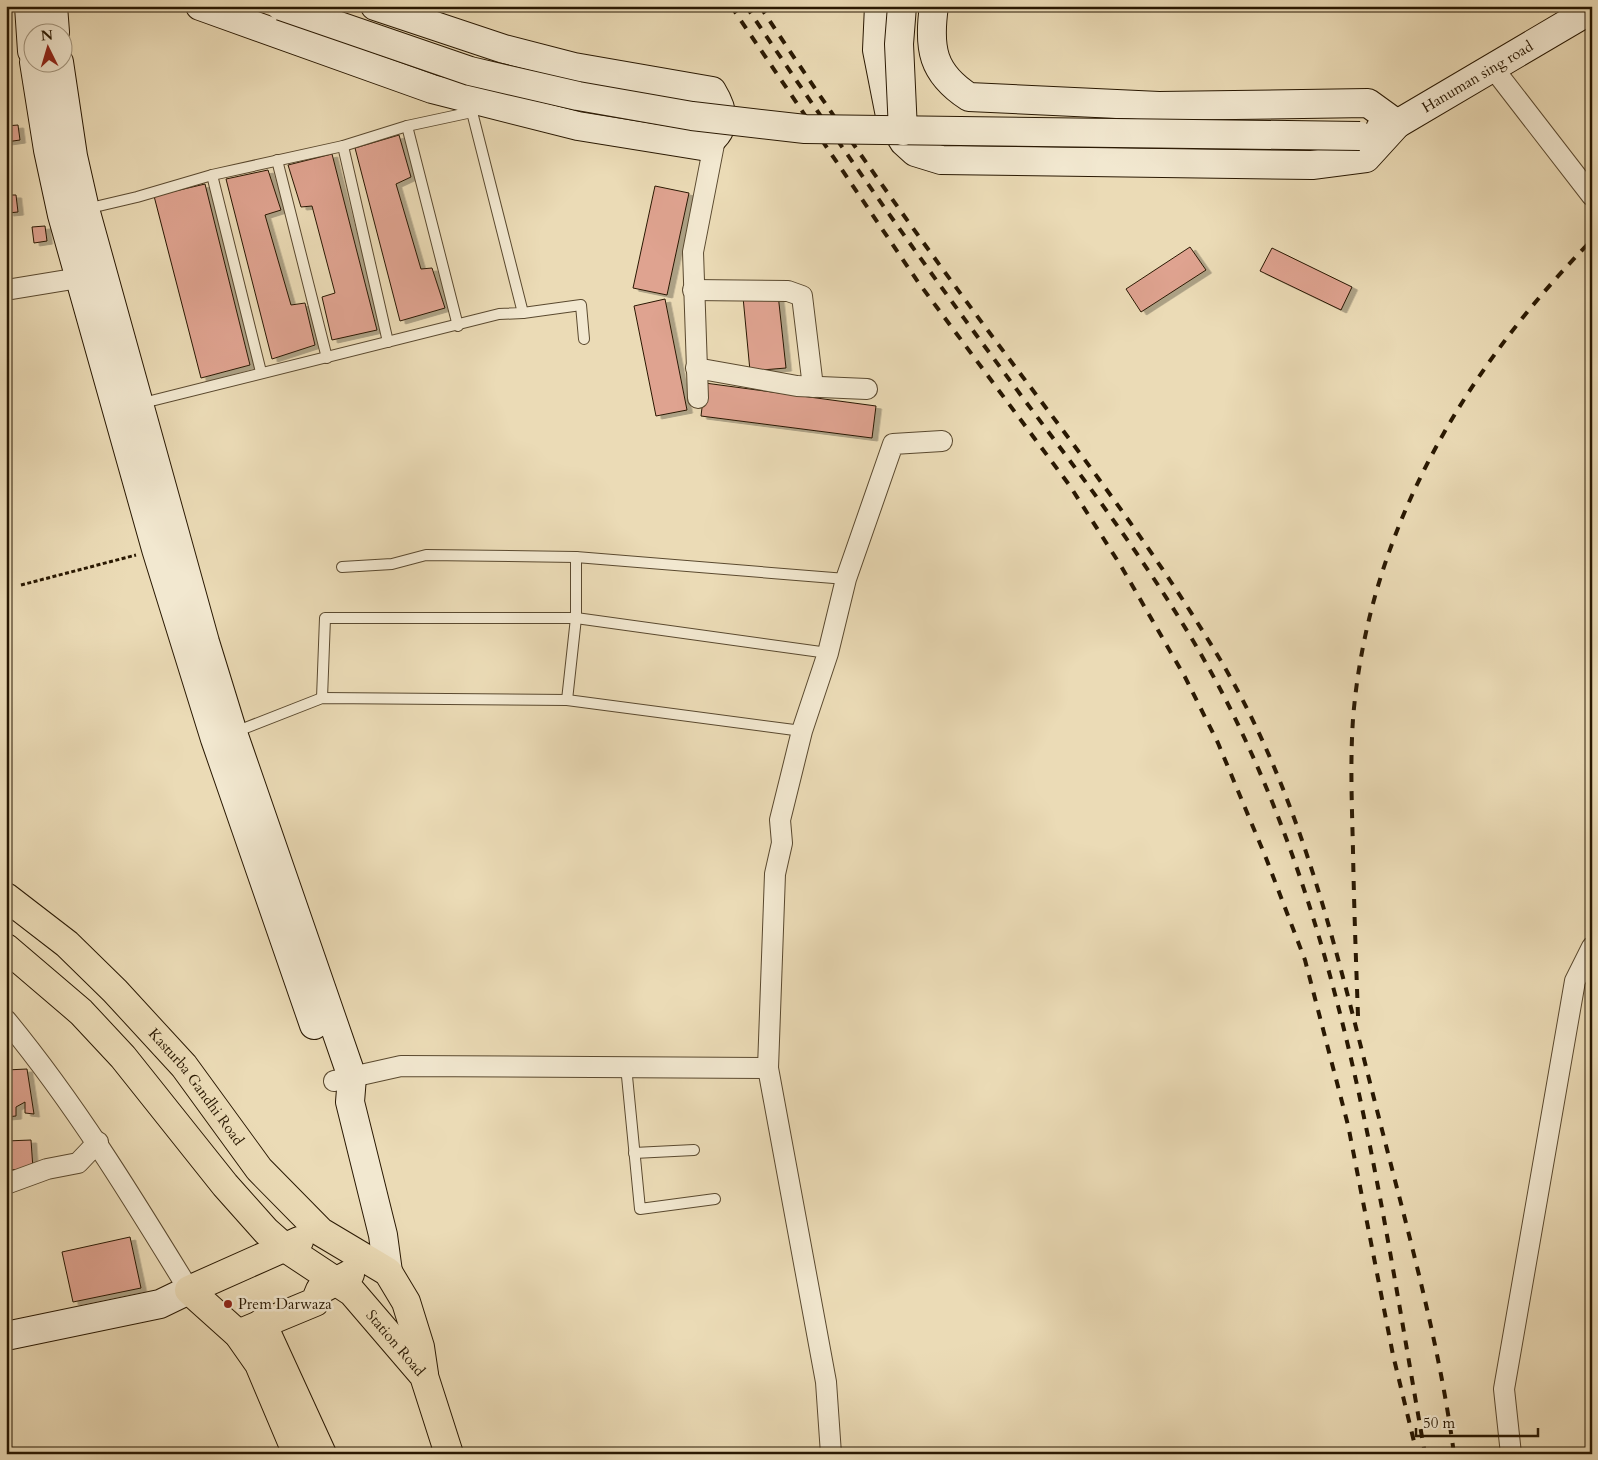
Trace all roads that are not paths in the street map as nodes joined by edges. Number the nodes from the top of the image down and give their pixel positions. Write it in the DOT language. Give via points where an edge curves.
graph roads {
  1 [pos="29,6"];
  2 [pos="53,6"];
  3 [pos="200,6"];
  4 [pos="281,6"];
  5 [pos="375,6"];
  6 [pos="880,6"];
  7 [pos="902,6"];
  8 [pos="934,6"];
  9 [pos="1592,9"];
  10 [pos="30,22"];
  11 [pos="54,22"];
  12 [pos="877,50"];
  13 [pos="932,50"];
  14 [pos="1494,68"];
  15 [pos="36,72"];
  16 [pos="60,72"];
  17 [pos="1397,124"];
  18 [pos="407,126"];
  19 [pos="903,131"];
  20 [pos="715,139"];
  21 [pos="343,146"];
  22 [pos="277,160"];
  23 [pos="212,175"];
  24 [pos="1592,196"];
  25 [pos="85,209"];
  26 [pos="79,278"];
  27 [pos="6,290"];
  28 [pos="693,290"];
  29 [pos="523,313"];
  30 [pos="458,326"];
  31 [pos="584,339"];
  32 [pos="388,342"];
  33 [pos="327,358"];
  34 [pos="696,368"];
  35 [pos="261,372"];
  36 [pos="813,387"];
  37 [pos="867,389"];
  38 [pos="698,398"];
  39 [pos="138,404"];
  40 [pos="942,441"];
  41 [pos="576,557"];
  42 [pos="342,567"];
  43 [pos="846,579"];
  44 [pos="576,618"];
  45 [pos="828,652"];
  46 [pos="322,698"];
  47 [pos="567,700"];
  48 [pos="802,732"];
  49 [pos="224,736"];
  50 [pos="6,897"];
  51 [pos="1592,947"];
  52 [pos="6,948"];
  53 [pos="6,1020"];
  54 [pos="626,1066"];
  55 [pos="768,1068"];
  56 [pos="346,1087"];
  57 [pos="98,1142"];
  58 [pos="694,1150"];
  59 [pos="634,1153"];
  60 [pos="6,1184"];
  61 [pos="715,1199"];
  62 [pos="250,1215"];
  63 [pos="321,1232"];
  64 [pos="284,1247"];
  65 [pos="238,1267"];
  66 [pos="380,1267"];
  67 [pos="345,1287"];
  68 [pos="189,1290"];
  69 [pos="250,1328"];
  70 [pos="6,1336"];
  71 [pos="424,1376"];
  72 [pos="297,1454"];
  73 [pos="322,1454"];
  74 [pos="449,1454"];
  75 [pos="830,1454"];
  76 [pos="1511,1454"];
  1 -- 10 [label="street"];
  2 -- 11 [label="street"];
  3 -- 20 [label="street" via="452,94 578,126 702,146"];
  4 -- 19 [label="street, Hanuman sing road, bridge" via="470,71 578,96 692,116 805,129"];
  5 -- 20 [label="street" via="504,49 574,67 712,91 722,113 721,127"];
  6 -- 12 [label="street"];
  7 -- 19 [label="street, bridge" via="898,44"];
  8 -- 13 [label="street" via="930,32"];
  9 -- 14 [label="street, Hanuman sing road"];
  12 -- 13 [label="street"];
  12 -- 17 [label="street" via="891,121 904,142 915,152 941,160 1312,165 1366,158"];
  13 -- 17 [label="street" via="952,86 969,97 1159,106 1368,104"];
  14 -- 17 [label="street, Hanuman sing road"];
  14 -- 24 [label="street"];
  15 -- 26 [label="street" via="48,150"];
  16 -- 25 [label="street"];
  17 -- 19 [label="street, Hanuman sing road, bridge" via="1360,136"];
  18 -- 21 [label="lane"];
  18 -- 29 [label="lane" via="472,112"];
  18 -- 30 [label="lane"];
  20 -- 28 [label="street" via="693,252"];
  21 -- 22 [label="lane"];
  21 -- 32 [label="lane"];
  22 -- 23 [label="lane"];
  22 -- 33 [label="lane"];
  23 -- 25 [label="lane" via="137,198"];
  23 -- 35 [label="lane"];
  25 -- 39 [label="street"];
  26 -- 27 [label="street"];
  26 -- 49 [label="street" via="156,549"];
  28 -- 34 [label="street"];
  28 -- 36 [label="street" via="788,291 802,296"];
  29 -- 30 [label="lane" via="500,314"];
  29 -- 31 [label="lane" via="581,305"];
  30 -- 32 [label="lane"];
  32 -- 33 [label="lane"];
  33 -- 35 [label="lane"];
  34 -- 36 [label="street"];
  34 -- 38 [label="street"];
  35 -- 39 [label="lane"];
  36 -- 37 [label="street"];
  39 -- 49 [label="street" via="205,642"];
  40 -- 43 [label="street" via="893,444"];
  41 -- 42 [label="lane" via="426,555 392,564"];
  41 -- 43 [label="lane"];
  41 -- 44 [label="lane"];
  43 -- 45 [label="street"];
  44 -- 45 [label="lane"];
  44 -- 46 [label="lane" via="325,618"];
  44 -- 47 [label="lane"];
  45 -- 48 [label="street"];
  46 -- 47 [label="lane"];
  46 -- 49 [label="lane"];
  47 -- 48 [label="lane"];
  48 -- 55 [label="street" via="780,820 782,843 775,874"];
  49 -- 56 [label="street"];
  50 -- 63 [label="main road, Kasturba Gandhi Road" via="67,944 115,991 184,1066 259,1169"];
  51 -- 76 [label="street" via="1575,981 1504,1389"];
  52 -- 62 [label="main road" via="81,1012 123,1057"];
  53 -- 57 [label="street" via="44,1066"];
  54 -- 55 [label="street"];
  54 -- 56 [label="street" via="401,1066"];
  54 -- 59 [label="lane"];
  55 -- 75 [label="street" via="826,1382"];
  56 -- 66 [label="street" via="383,1235"];
  57 -- 60 [label="street" via="78,1163 47,1169"];
  57 -- 68 [label="street"];
  58 -- 59 [label="lane"];
  59 -- 61 [label="lane" via="640,1209"];
  62 -- 64 [label="main road"];
  62 -- 65 [label="main road" via="249,1247"];
  63 -- 64 [label="main road"];
  63 -- 66 [label="main road, Kasturba Gandhi Road"];
  64 -- 65 [label="main road"];
  64 -- 67 [label="main road"];
  65 -- 68 [label="main road"];
  66 -- 67 [label="main road"];
  66 -- 71 [label="main road" via="406,1302 420,1347"];
  67 -- 69 [label="main road" via="320,1290 315,1302"];
  67 -- 71 [label="main road, Station Road"];
  68 -- 69 [label="main road"];
  68 -- 70 [label="street" via="160,1304"];
  69 -- 72 [label="main road" via="259,1364"];
  69 -- 73 [label="main road"];
  71 -- 74 [label="main road, Station Road"];
}
